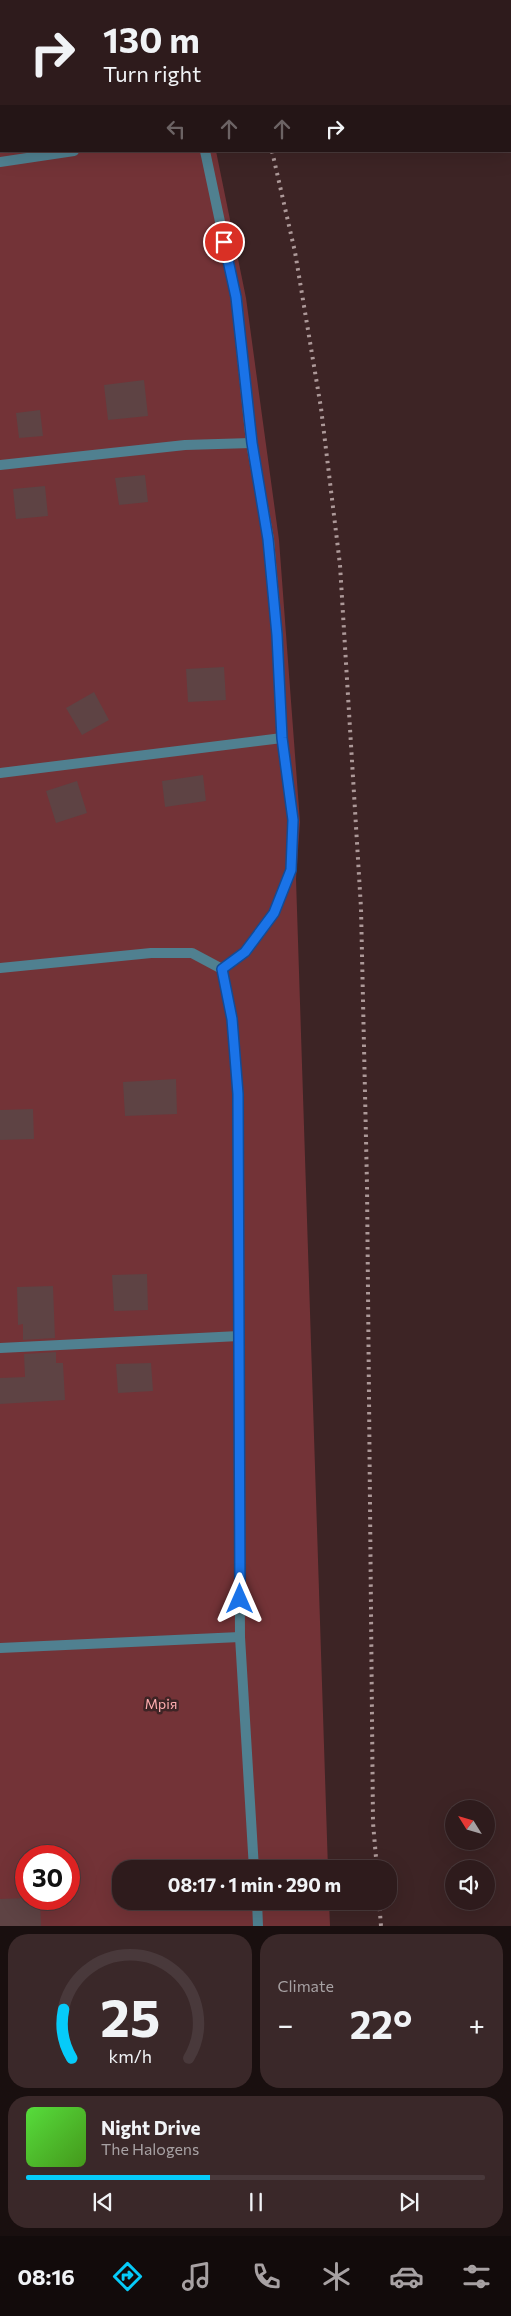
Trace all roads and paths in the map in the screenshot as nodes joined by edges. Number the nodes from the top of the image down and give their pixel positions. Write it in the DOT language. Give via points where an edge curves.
graph roads {
  1 [pos="67,152"];
  2 [pos="205,152"];
  3 [pos="0,162"];
  4 [pos="252,443"];
  5 [pos="0,466"];
  6 [pos="282,738"];
  7 [pos="0,773"];
  8 [pos="0,968"];
  9 [pos="222,969"];
  10 [pos="239,1336"];
  11 [pos="0,1348"];
  12 [pos="240,1637"];
  13 [pos="0,1648"];
  14 [pos="253,1860"];
  15 [pos="257,1910"];
  16 [pos="258,1926"];
  1 -- 3 [label="street"];
  2 -- 4 [label="street" via="236,297"];
  4 -- 5 [label="street" via="185,445"];
  4 -- 6 [label="street" via="268,539"];
  6 -- 7 [label="street"];
  6 -- 9 [label="street" via="293,820 291,870 274,913 245,952"];
  8 -- 9 [label="street" via="96,957 192,953"];
  9 -- 10 [label="street" via="232,1019 238,1094"];
  10 -- 11 [label="street"];
  10 -- 12 [label="street"];
  12 -- 13 [label="street"];
  12 -- 14 [label="street"];
  15 -- 16 [label="street"];
}
